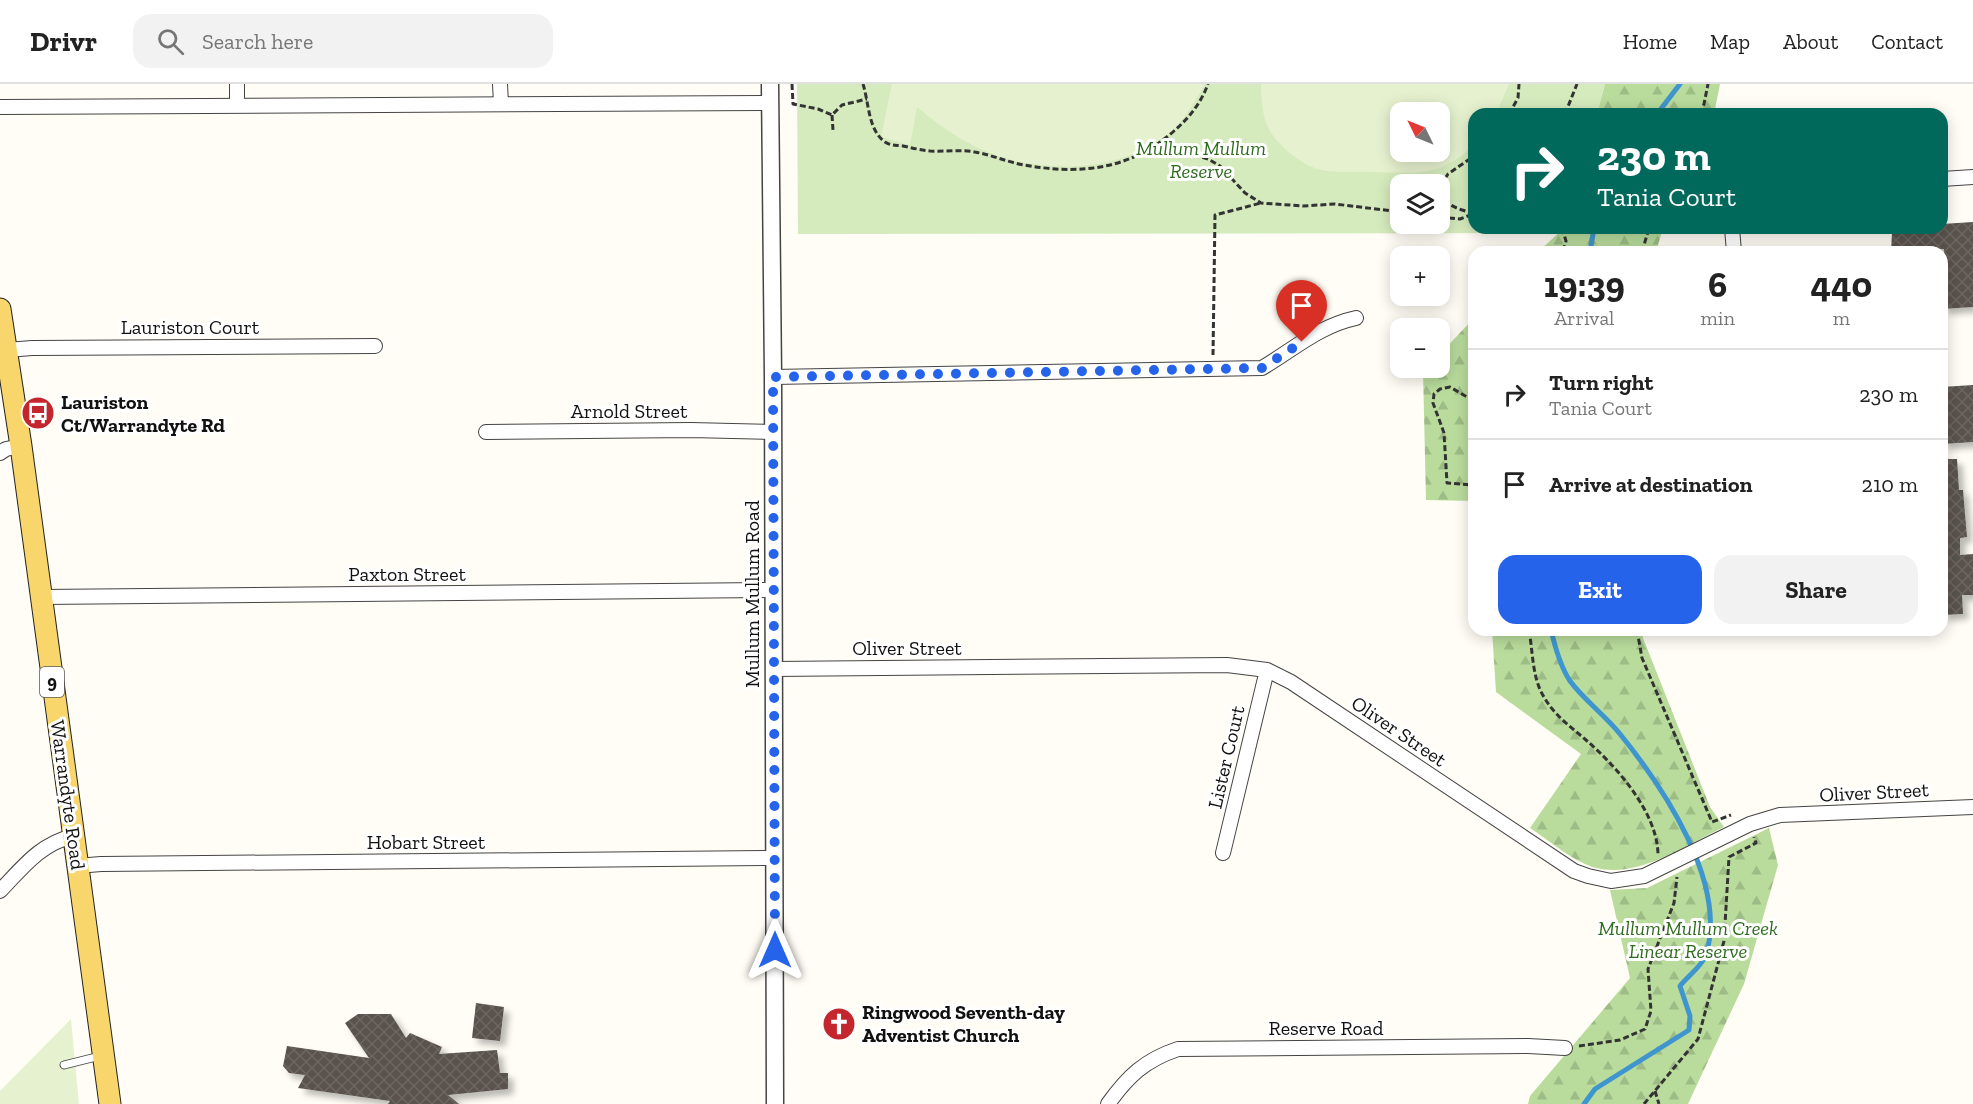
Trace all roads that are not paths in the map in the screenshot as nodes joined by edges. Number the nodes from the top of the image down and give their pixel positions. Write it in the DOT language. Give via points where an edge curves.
graph roads {
  1 [pos="237,84"];
  2 [pos="500,84"];
  3 [pos="770,84"];
  4 [pos="770,103"];
  5 [pos="501,104"];
  6 [pos="237,106"];
  7 [pos="0,107"];
  8 [pos="1973,177"];
  9 [pos="1948,179"];
  10 [pos="0,309"];
  11 [pos="1356,318"];
  12 [pos="375,346"];
  13 [pos="7,351"];
  14 [pos="773,377"];
  15 [pos="486,432"];
  16 [pos="773,432"];
  17 [pos="21,446"];
  18 [pos="0,453"];
  19 [pos="773,590"];
  20 [pos="41,597"];
  21 [pos="773,669"];
  22 [pos="1267,670"];
  23 [pos="1973,807"];
  24 [pos="73,836"];
  25 [pos="1223,853"];
  26 [pos="775,858"];
  27 [pos="77,866"];
  28 [pos="0,891"];
  29 [pos="1566,1048"];
  30 [pos="103,1056"];
  31 [pos="64,1065"];
  32 [pos="110,1104"];
  33 [pos="775,1104"];
  34 [pos="1108,1104"];
  1 -- 6 [label="street"];
  2 -- 5 [label="street"];
  3 -- 4 [label="street, Mullum Mullum Road"];
  4 -- 5 [label="street"];
  4 -- 14 [label="street, Mullum Mullum Road"];
  5 -- 6 [label="street"];
  6 -- 7 [label="street"];
  8 -- 9 [label="street"];
  10 -- 13 [label="main road, Warrandyte Road / 9"];
  11 -- 14 [label="street" via="1316,332 1262,368"];
  12 -- 13 [label="street, Lauriston Court"];
  13 -- 17 [label="main road, Warrandyte Road / 9"];
  14 -- 16 [label="street, Mullum Mullum Road"];
  15 -- 16 [label="street, Arnold Street"];
  16 -- 19 [label="street, Mullum Mullum Road"];
  17 -- 18 [label="street"];
  17 -- 20 [label="main road, Warrandyte Road / 9"];
  19 -- 20 [label="street, Paxton Street"];
  19 -- 21 [label="street, Mullum Mullum Road"];
  20 -- 24 [label="main road, Warrandyte Road / 9"];
  21 -- 22 [label="street, Oliver Street" via="1227,665"];
  21 -- 26 [label="street, Mullum Mullum Road"];
  22 -- 23 [label="street, Oliver Street" via="1292,682 1574,871 1600,879 1644,876 1750,824 1780,815"];
  22 -- 25 [label="street, Lister Court"];
  24 -- 27 [label="main road, Warrandyte Road / 9"];
  24 -- 28 [label="street" via="58,839 39,851"];
  26 -- 27 [label="street, Hobart Street"];
  26 -- 33 [label="street, Mullum Mullum Road"];
  27 -- 30 [label="main road, Warrandyte Road / 9"];
  29 -- 34 [label="street, Reserve Road" via="1178,1049 1143,1065"];
  30 -- 31 [label="lane"];
  30 -- 32 [label="main road, Warrandyte Road / 9"];
}
